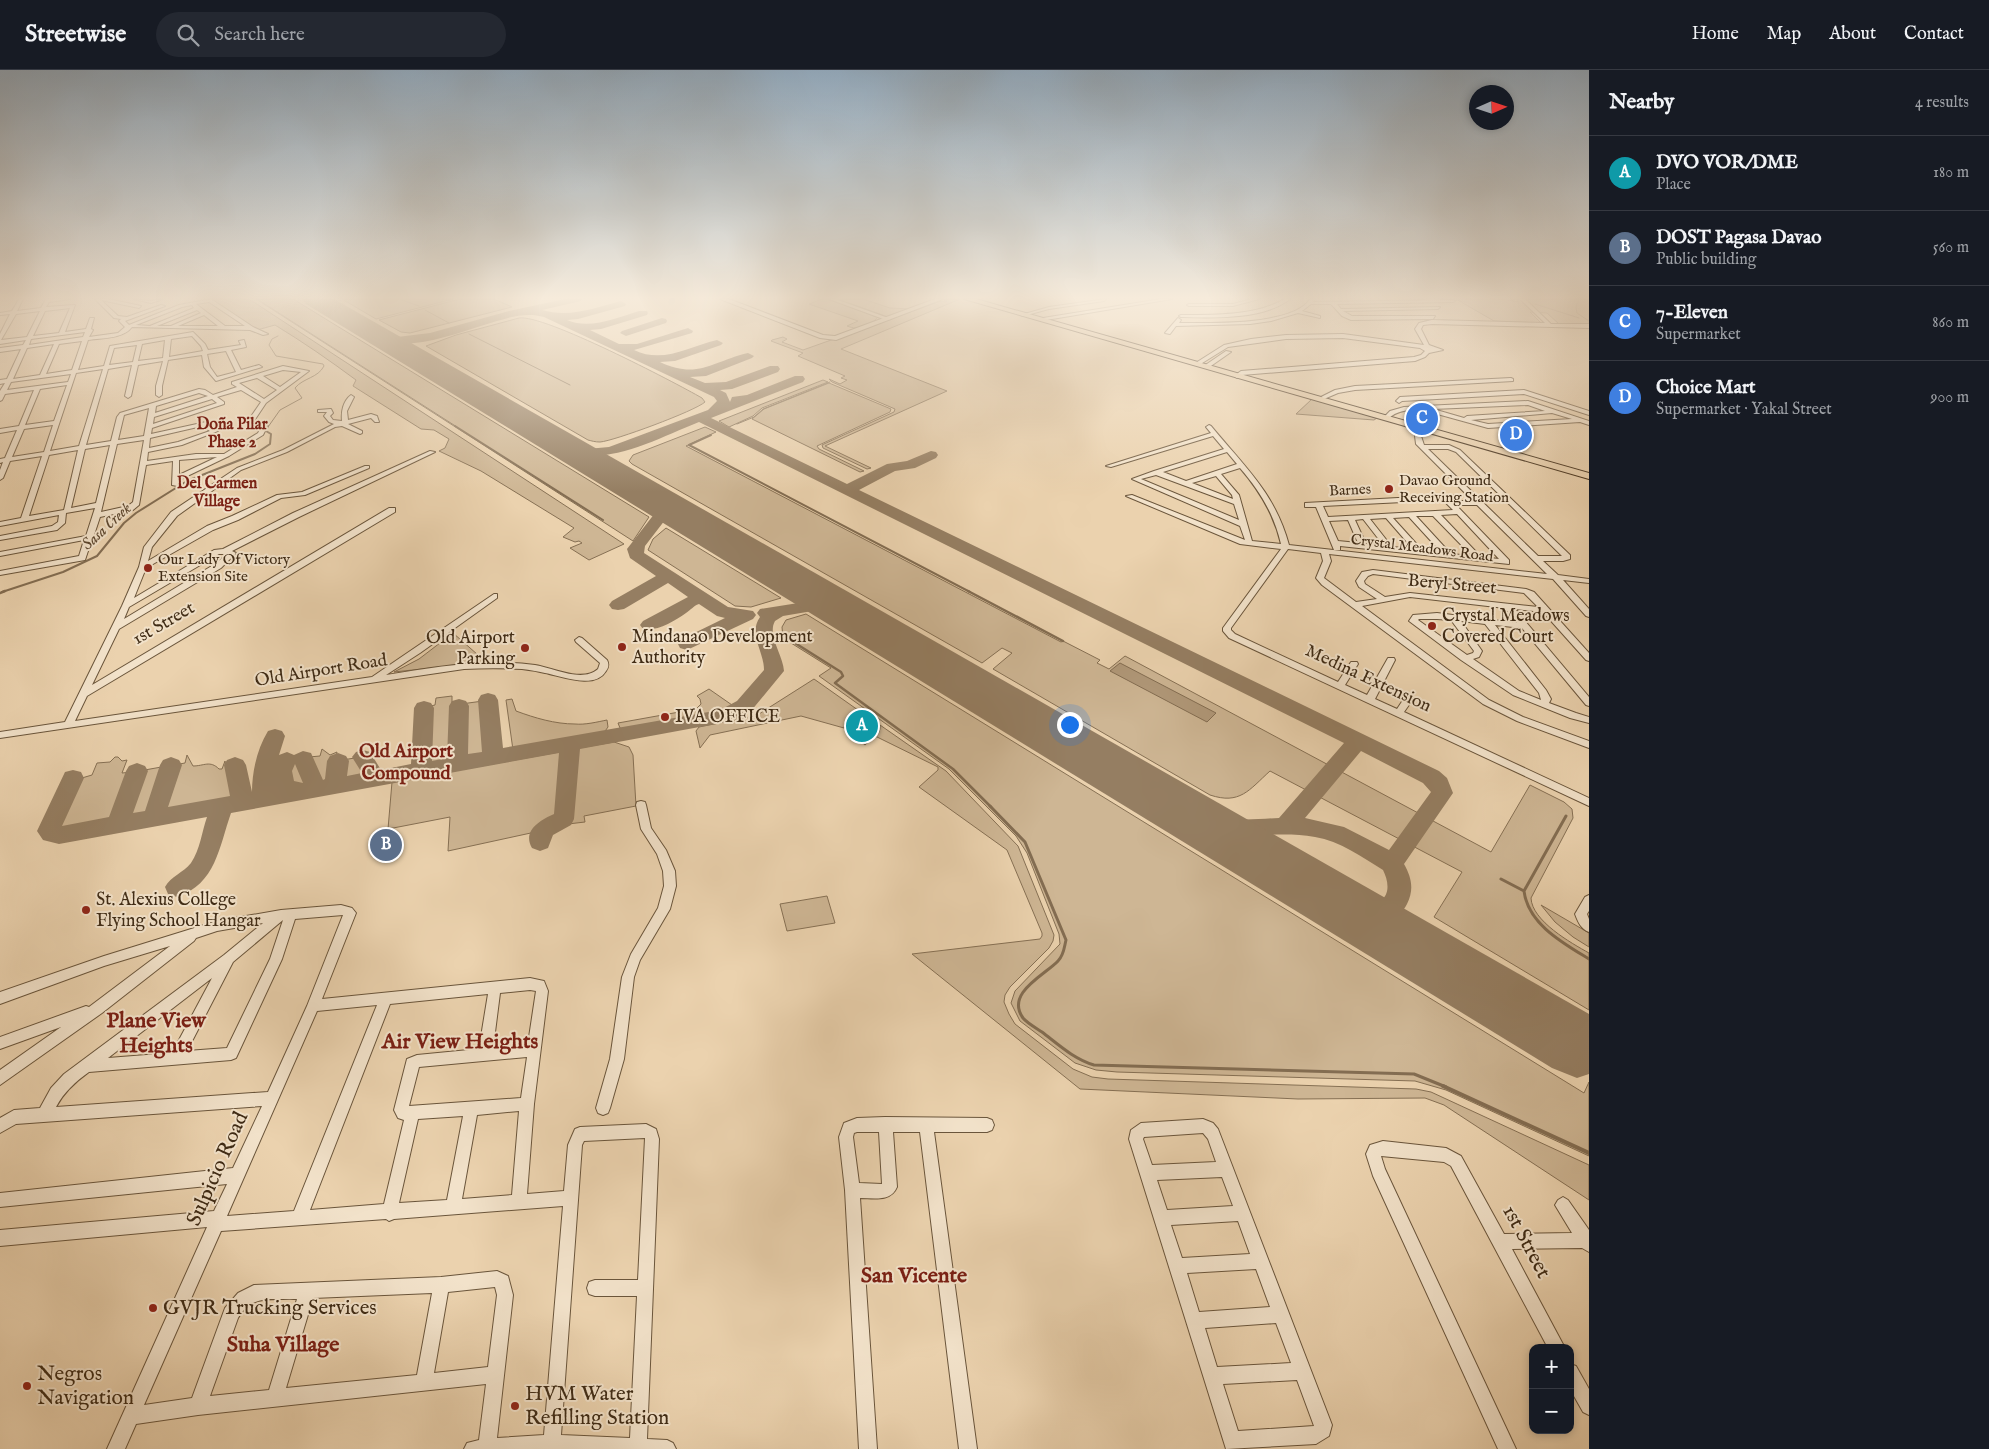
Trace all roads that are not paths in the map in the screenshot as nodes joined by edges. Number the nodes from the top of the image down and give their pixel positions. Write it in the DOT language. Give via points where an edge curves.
graph roads {
  1 [pos="17,363"];
  2 [pos="48,363"];
  3 [pos="78,363"];
  4 [pos="108,363"];
  5 [pos="140,363"];
  6 [pos="165,363"];
  7 [pos="207,363"];
  8 [pos="235,363"];
  9 [pos="1388,363"];
  10 [pos="136,364"];
  11 [pos="1204,364"];
  12 [pos="259,367"];
  13 [pos="106,368"];
  14 [pos="75,372"];
  15 [pos="239,372"];
  16 [pos="1243,375"];
  17 [pos="257,376"];
  18 [pos="42,377"];
  19 [pos="1511,380"];
  20 [pos="9,381"];
  21 [pos="0,382"];
  22 [pos="71,383"];
  23 [pos="38,388"];
  24 [pos="241,388"];
  25 [pos="281,390"];
  26 [pos="1299,392"];
  27 [pos="1,395"];
  28 [pos="159,395"];
  29 [pos="128,396"];
  30 [pos="213,397"];
  31 [pos="351,397"];
  32 [pos="1324,397"];
  33 [pos="264,402"];
  34 [pos="1558,403"];
  35 [pos="153,404"];
  36 [pos="1422,408"];
  37 [pos="1545,408"];
  38 [pos="320,411"];
  39 [pos="1555,411"];
  40 [pos="1589,413"];
  41 [pos="151,416"];
  42 [pos="1387,416"];
  43 [pos="1461,419"];
  44 [pos="377,421"];
  45 [pos="58,422"];
  46 [pos="1586,422"];
  47 [pos="342,423"];
  48 [pos="149,427"];
  49 [pos="1209,427"];
  50 [pos="20,428"];
  51 [pos="1426,428"];
  52 [pos="0,431"];
  53 [pos="360,432"];
  54 [pos="1214,434"];
  55 [pos="148,437"];
  56 [pos="114,443"];
  57 [pos="1422,447"];
  58 [pos="82,448"];
  59 [pos="1228,450"];
  60 [pos="145,451"];
  61 [pos="432,452"];
  62 [pos="48,454"];
  63 [pos="227,455"];
  64 [pos="176,458"];
  65 [pos="4,461"];
  66 [pos="143,463"];
  67 [pos="1241,465"];
  68 [pos="1109,466"];
  69 [pos="367,467"];
  70 [pos="1156,472"];
  71 [pos="1589,472"];
  72 [pos="1218,474"];
  73 [pos="1589,476"];
  74 [pos="0,478"];
  75 [pos="1186,483"];
  76 [pos="1130,496"];
  77 [pos="1450,500"];
  78 [pos="1237,503"];
  79 [pos="1479,503"];
  80 [pos="99,505"];
  81 [pos="1308,505"];
  82 [pos="1319,505"];
  83 [pos="392,510"];
  84 [pos="65,511"];
  85 [pos="1459,512"];
  86 [pos="1435,513"];
  87 [pos="97,515"];
  88 [pos="1410,515"];
  89 [pos="1388,516"];
  90 [pos="1365,517"];
  91 [pos="1351,518"];
  92 [pos="24,519"];
  93 [pos="1325,520"];
  94 [pos="0,524"];
  95 [pos="1243,524"];
  96 [pos="1357,533"];
  97 [pos="1379,535"];
  98 [pos="91,537"];
  99 [pos="0,538"];
  100 [pos="1249,542"];
  101 [pos="1335,543"];
  102 [pos="1363,546"];
  103 [pos="1286,547"];
  104 [pos="1390,550"];
  105 [pos="1324,551"];
  106 [pos="229,552"];
  107 [pos="1338,552"];
  108 [pos="1420,553"];
  109 [pos="0,554"];
  110 [pos="1449,556"];
  111 [pos="1536,558"];
  112 [pos="1479,559"];
  113 [pos="143,567"];
  114 [pos="0,573"];
  115 [pos="1555,577"];
  116 [pos="1589,581"];
  117 [pos="494,596"];
  118 [pos="1575,599"];
  119 [pos="1382,600"];
  120 [pos="1589,600"];
  121 [pos="1355,605"];
  122 [pos="126,606"];
  123 [pos="1508,606"];
  124 [pos="1546,610"];
  125 [pos="1589,614"];
  126 [pos="1454,618"];
  127 [pos="1488,622"];
  128 [pos="1524,626"];
  129 [pos="116,627"];
  130 [pos="579,640"];
  131 [pos="1464,658"];
  132 [pos="1589,658"];
  133 [pos="1391,660"];
  134 [pos="1354,664"];
  135 [pos="370,680"];
  136 [pos="1341,685"];
  137 [pos="84,694"];
  138 [pos="1370,699"];
  139 [pos="1406,702"];
  140 [pos="1589,703"];
  141 [pos="1544,705"];
  142 [pos="1399,713"];
  143 [pos="1589,720"];
  144 [pos="68,725"];
  145 [pos="0,735"];
  146 [pos="1589,745"];
  147 [pos="1589,802"];
  148 [pos="641,805"];
  149 [pos="1589,900"];
  150 [pos="286,915"];
  151 [pos="1589,927"];
  152 [pos="196,932"];
  153 [pos="228,959"];
  154 [pos="495,987"];
  155 [pos="0,998"];
  156 [pos="386,998"];
  157 [pos="313,1006"];
  158 [pos="96,1009"];
  159 [pos="0,1043"];
  160 [pos="534,1050"];
  161 [pos="485,1054"];
  162 [pos="176,1059"];
  163 [pos="86,1066"];
  164 [pos="0,1078"];
  165 [pos="273,1098"];
  166 [pos="527,1104"];
  167 [pos="603,1108"];
  168 [pos="471,1109"];
  169 [pos="413,1113"];
  170 [pos="44,1115"];
  171 [pos="885,1124"];
  172 [pos="926,1125"];
  173 [pos="987,1125"];
  174 [pos="0,1126"];
  175 [pos="1226,1169"];
  176 [pos="1147,1173"];
  177 [pos="239,1175"];
  178 [pos="852,1190"];
  179 [pos="572,1198"];
  180 [pos="0,1200"];
  181 [pos="519,1203"];
  182 [pos="1563,1205"];
  183 [pos="453,1207"];
  184 [pos="389,1212"];
  185 [pos="1243,1213"];
  186 [pos="299,1218"];
  187 [pos="1161,1218"];
  188 [pos="218,1221"];
  189 [pos="0,1238"];
  190 [pos="1501,1242"];
  191 [pos="1588,1242"];
  192 [pos="1261,1262"];
  193 [pos="1176,1266"];
  194 [pos="442,1285"];
  195 [pos="595,1288"];
  196 [pos="646,1288"];
  197 [pos="307,1290"];
  198 [pos="1281,1315"];
  199 [pos="1194,1320"];
  200 [pos="1555,1344"];
  201 [pos="1303,1371"];
  202 [pos="495,1375"];
  203 [pos="1212,1376"];
  204 [pos="1574,1379"];
  205 [pos="424,1383"];
  206 [pos="275,1398"];
  207 [pos="198,1406"];
  208 [pos="1589,1406"];
  209 [pos="131,1416"];
  210 [pos="552,1443"];
  211 [pos="1233,1444"];
  212 [pos="577,1446"];
  213 [pos="638,1447"];
  214 [pos="480,1448"];
  215 [pos="116,1449"];
  216 [pos="667,1449"];
  217 [pos="868,1449"];
  218 [pos="968,1449"];
  219 [pos="1507,1449"];
  1 -- 20 [label="street"];
  2 -- 18 [label="street"];
  3 -- 14 [label="street"];
  4 -- 13 [label="street"];
  5 -- 10 [label="street"];
  6 -- 28 [label="street"];
  7 -- 15 [label="street" via="216,379"];
  8 -- 15 [label="street"];
  9 -- 16 [label="street"];
  10 -- 13 [label="street"];
  10 -- 29 [label="street"];
  11 -- 16 [label="highway"];
  12 -- 15 [label="street"];
  13 -- 14 [label="street"];
  13 -- 58 [label="street"];
  14 -- 18 [label="street"];
  14 -- 22 [label="street"];
  16 -- 26 [label="highway"];
  17 -- 24 [label="street" via="234,383"];
  17 -- 25 [label="street"];
  17 -- 25 [label="street" via="286,368 306,371"];
  18 -- 20 [label="street"];
  19 -- 32 [label="street" via="1355,388"];
  20 -- 21 [label="street"];
  20 -- 27 [label="street"];
  22 -- 23 [label="street"];
  22 -- 45 [label="street"];
  23 -- 27 [label="street"];
  23 -- 50 [label="street"];
  24 -- 30 [label="street"];
  24 -- 33 [label="street"];
  25 -- 33 [label="street"];
  26 -- 32 [label="highway"];
  26 -- 42 [label="highway"];
  30 -- 35 [label="street" via="201,390"];
  30 -- 41 [label="street"];
  30 -- 48 [label="street" via="222,404"];
  31 -- 47 [label="street"];
  32 -- 42 [label="highway"];
  33 -- 63 [label="street" via="251,421 262,434"];
  34 -- 36 [label="street" via="1519,392 1398,399"];
  34 -- 37 [label="street"];
  34 -- 40 [label="street"];
  35 -- 41 [label="street"];
  35 -- 56 [label="street" via="122,414"];
  36 -- 37 [label="street" via="1525,403"];
  36 -- 42 [label="street" via="1399,410"];
  36 -- 43 [label="street"];
  37 -- 39 [label="street"];
  38 -- 47 [label="street" via="328,410 330,420"];
  39 -- 43 [label="street"];
  39 -- 46 [label="street"];
  41 -- 48 [label="street"];
  42 -- 51 [label="highway"];
  43 -- 46 [label="street" via="1492,426"];
  44 -- 47 [label="street" via="371,416"];
  45 -- 50 [label="street"];
  45 -- 62 [label="street"];
  47 -- 53 [label="street"];
  47 -- 113 [label="street" via="232,473 178,511 151,542"];
  48 -- 55 [label="street"];
  49 -- 54 [label="street"];
  50 -- 52 [label="street"];
  50 -- 65 [label="street"];
  51 -- 57 [label="street" via="1417,438"];
  51 -- 71 [label="highway"];
  51 -- 73 [label="highway"];
  54 -- 59 [label="street"];
  54 -- 68 [label="street"];
  55 -- 56 [label="street"];
  55 -- 60 [label="street"];
  55 -- 60 [label="street" via="202,424 215,432"];
  56 -- 58 [label="street"];
  56 -- 80 [label="street"];
  57 -- 79 [label="street"];
  57 -- 111 [label="street" via="1449,447 1458,451 1566,557"];
  58 -- 62 [label="street"];
  58 -- 84 [label="street"];
  59 -- 67 [label="street"];
  59 -- 70 [label="street"];
  60 -- 66 [label="street"];
  61 -- 106 [label="street" via="296,515"];
  62 -- 65 [label="street"];
  62 -- 92 [label="street"];
  63 -- 64 [label="street"];
  63 -- 64 [label="street" via="175,482"];
  64 -- 66 [label="street"];
  65 -- 74 [label="street"];
  66 -- 87 [label="street" via="134,506"];
  67 -- 72 [label="street"];
  67 -- 103 [label="street" via="1270,502"];
  69 -- 113 [label="street" via="303,494 279,496 210,528"];
  70 -- 75 [label="street"];
  70 -- 95 [label="street" via="1135,479"];
  72 -- 75 [label="street"];
  72 -- 78 [label="street" via="1230,487"];
  75 -- 78 [label="street"];
  76 -- 100 [label="street, Crystal Meadows Road" via="1231,538"];
  77 -- 79 [label="street, Barnes"];
  77 -- 82 [label="street, Barnes"];
  77 -- 85 [label="street"];
  78 -- 95 [label="street"];
  79 -- 111 [label="street"];
  80 -- 84 [label="street"];
  80 -- 87 [label="street"];
  81 -- 82 [label="street, Barnes"];
  82 -- 93 [label="street"];
  83 -- 137 [label="street, 1st Street"];
  84 -- 92 [label="street"];
  84 -- 99 [label="street" via="57,526"];
  85 -- 86 [label="street"];
  85 -- 112 [label="street" via="1506,562"];
  86 -- 88 [label="street"];
  86 -- 112 [label="street"];
  87 -- 98 [label="street"];
  88 -- 89 [label="street"];
  88 -- 110 [label="street"];
  89 -- 90 [label="street"];
  89 -- 108 [label="street"];
  90 -- 91 [label="street"];
  90 -- 97 [label="street"];
  91 -- 93 [label="street"];
  91 -- 96 [label="street"];
  92 -- 94 [label="street"];
  93 -- 101 [label="street"];
  95 -- 100 [label="street"];
  96 -- 97 [label="street"];
  96 -- 102 [label="street"];
  97 -- 104 [label="street"];
  98 -- 109 [label="street"];
  98 -- 114 [label="street" via="82,558"];
  100 -- 103 [label="street, Crystal Meadows Road"];
  101 -- 102 [label="street"];
  101 -- 107 [label="street"];
  102 -- 104 [label="street"];
  103 -- 105 [label="street, Crystal Meadows Road"];
  103 -- 136 [label="street, Medina Extension" via="1227,631"];
  104 -- 108 [label="street"];
  105 -- 107 [label="street, Crystal Meadows Road"];
  105 -- 121 [label="street" via="1327,561 1320,578"];
  106 -- 122 [label="street" via="214,553"];
  106 -- 129 [label="street" via="218,566"];
  107 -- 115 [label="street, Crystal Meadows Road"];
  108 -- 110 [label="street"];
  110 -- 112 [label="street"];
  111 -- 115 [label="street"];
  113 -- 122 [label="street"];
  115 -- 116 [label="street, Crystal Meadows Road"];
  115 -- 118 [label="street"];
  117 -- 135 [label="street"];
  118 -- 120 [label="street"];
  118 -- 125 [label="street"];
  119 -- 121 [label="street, Beryl Street"];
  119 -- 123 [label="street, Beryl Street" via="1410,595"];
  119 -- 124 [label="street" via="1362,585 1360,581 1365,574 1528,592"];
  121 -- 146 [label="street" via="1486,702"];
  122 -- 129 [label="street"];
  123 -- 124 [label="street, Beryl Street"];
  123 -- 128 [label="street"];
  124 -- 132 [label="street"];
  126 -- 127 [label="street"];
  126 -- 131 [label="street" via="1478,651 1476,655"];
  126 -- 131 [label="street" via="1424,616 1413,621"];
  127 -- 128 [label="street"];
  127 -- 141 [label="street" via="1543,692"];
  128 -- 140 [label="street"];
  129 -- 137 [label="street"];
  130 -- 135 [label="street, Old Airport Road" via="604,662 600,673 578,677 541,669 489,664"];
  131 -- 141 [label="street" via="1505,686"];
  133 -- 138 [label="street"];
  134 -- 136 [label="street"];
  135 -- 144 [label="street, Old Airport Road"];
  136 -- 138 [label="street, Medina Extension"];
  137 -- 144 [label="street"];
  138 -- 142 [label="street, Medina Extension"];
  139 -- 142 [label="street"];
  141 -- 143 [label="street"];
  142 -- 147 [label="street, Medina Extension"];
  144 -- 145 [label="street, Old Airport Road"];
  148 -- 167 [label="street" via="646,829 662,853 669,871 670,886 664,909 628,978 619,1052"];
  149 -- 151 [label="street" via="1581,914"];
  150 -- 152 [label="street"];
  150 -- 153 [label="street"];
  150 -- 157 [label="street, Sulpicio Road" via="342,910 348,911 350,917"];
  150 -- 162 [label="street" via="276,959 231,1054"];
  152 -- 155 [label="street"];
  152 -- 158 [label="street"];
  153 -- 162 [label="street"];
  153 -- 163 [label="street"];
  154 -- 156 [label="street"];
  154 -- 160 [label="street" via="540,985"];
  154 -- 161 [label="street"];
  156 -- 157 [label="street"];
  156 -- 186 [label="street"];
  157 -- 165 [label="street, Sulpicio Road"];
  158 -- 159 [label="street"];
  158 -- 164 [label="street"];
  160 -- 161 [label="street"];
  160 -- 166 [label="street"];
  161 -- 169 [label="street" via="421,1060 412,1064 401,1107 403,1113"];
  162 -- 163 [label="street"];
  163 -- 170 [label="street" via="62,1085"];
  165 -- 170 [label="street"];
  165 -- 177 [label="street, Sulpicio Road"];
  166 -- 168 [label="street"];
  166 -- 181 [label="street"];
  168 -- 169 [label="street"];
  168 -- 183 [label="street"];
  169 -- 184 [label="street"];
  170 -- 174 [label="street" via="14,1117"];
  171 -- 172 [label="street"];
  171 -- 178 [label="street" via="857,1124 849,1128 846,1137"];
  171 -- 178 [label="street" via="890,1188"];
  172 -- 173 [label="street"];
  172 -- 218 [label="street"];
  175 -- 176 [label="street"];
  175 -- 176 [label="street" via="1213,1134 1203,1126 1137,1131 1136,1139"];
  175 -- 185 [label="street"];
  176 -- 187 [label="street"];
  177 -- 180 [label="street"];
  177 -- 188 [label="street, Sulpicio Road"];
  178 -- 217 [label="street"];
  179 -- 181 [label="street"];
  179 -- 196 [label="street" via="575,1146 580,1134 646,1131 651,1134"];
  179 -- 210 [label="street"];
  181 -- 183 [label="street"];
  182 -- 191 [label="street"];
  183 -- 184 [label="street"];
  184 -- 186 [label="street"];
  185 -- 187 [label="street"];
  185 -- 192 [label="street"];
  186 -- 188 [label="street"];
  187 -- 193 [label="street"];
  188 -- 189 [label="street"];
  188 -- 209 [label="street, Sulpicio Road"];
  190 -- 191 [label="street"];
  190 -- 200 [label="street, 1st Street"];
  190 -- 219 [label="street, 1st Street" via="1454,1159 1446,1155 1383,1148 1378,1148 1373,1154"];
  192 -- 193 [label="street"];
  192 -- 198 [label="street"];
  193 -- 199 [label="street"];
  194 -- 197 [label="street"];
  194 -- 202 [label="street" via="502,1282 505,1295"];
  194 -- 205 [label="street"];
  195 -- 196 [label="street"];
  196 -- 213 [label="street"];
  197 -- 206 [label="street"];
  197 -- 207 [label="street" via="254,1293 241,1300 231,1314"];
  198 -- 199 [label="street"];
  198 -- 201 [label="street"];
  199 -- 203 [label="street"];
  201 -- 203 [label="street"];
  201 -- 211 [label="street" via="1323,1430 1320,1433"];
  202 -- 205 [label="street"];
  202 -- 214 [label="street"];
  203 -- 211 [label="street"];
  204 -- 208 [label="street"];
  205 -- 206 [label="street"];
  206 -- 207 [label="street"];
  207 -- 209 [label="street"];
  209 -- 215 [label="street, Sulpicio Road"];
  210 -- 212 [label="street"];
  210 -- 214 [label="street"];
  212 -- 213 [label="street"];
  213 -- 216 [label="street"];
}
